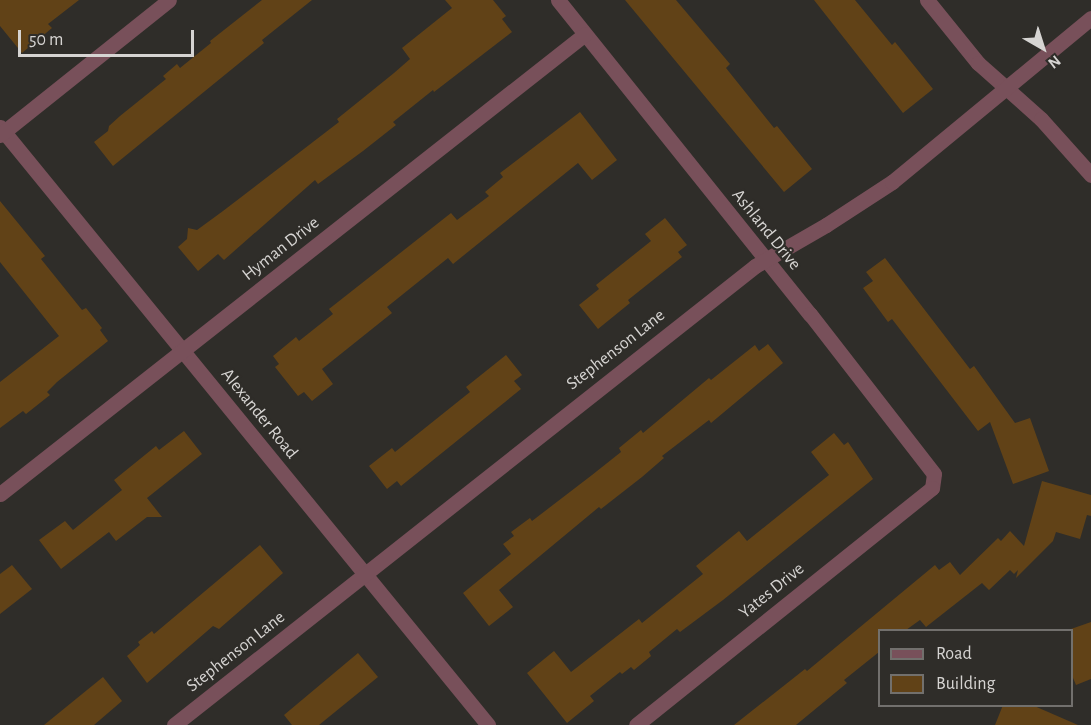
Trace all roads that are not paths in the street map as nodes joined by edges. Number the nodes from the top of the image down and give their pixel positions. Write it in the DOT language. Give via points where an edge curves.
graph roads {
  1 [pos="169,0"];
  2 [pos="558,0"];
  3 [pos="927,0"];
  4 [pos="1091,18"];
  5 [pos="585,34"];
  6 [pos="1005,87"];
  7 [pos="1,132"];
  8 [pos="1091,175"];
  9 [pos="765,260"];
  10 [pos="182,351"];
  11 [pos="932,488"];
  12 [pos="0,494"];
  13 [pos="365,574"];
  14 [pos="174,725"];
  15 [pos="488,725"];
  16 [pos="636,725"];
  1 -- 7 [label="street"];
  2 -- 5 [label="street, Ashland Drive"];
  3 -- 6 [label="street" via="978,63"];
  4 -- 6 [label="street, Stephenson Lane"];
  5 -- 9 [label="street, Ashland Drive"];
  5 -- 10 [label="street, Hyman Drive"];
  6 -- 8 [label="street" via="1041,119"];
  6 -- 9 [label="street, Stephenson Lane" via="892,182"];
  7 -- 10 [label="street, Alexander Road"];
  9 -- 11 [label="street, Ashland Drive" via="921,454 934,474"];
  9 -- 13 [label="street, Stephenson Lane"];
  10 -- 12 [label="street, Hyman Drive"];
  10 -- 13 [label="street, Alexander Road"];
  11 -- 16 [label="street, Yates Drive"];
  13 -- 14 [label="street, Stephenson Lane"];
  13 -- 15 [label="street, Alexander Road"];
}
